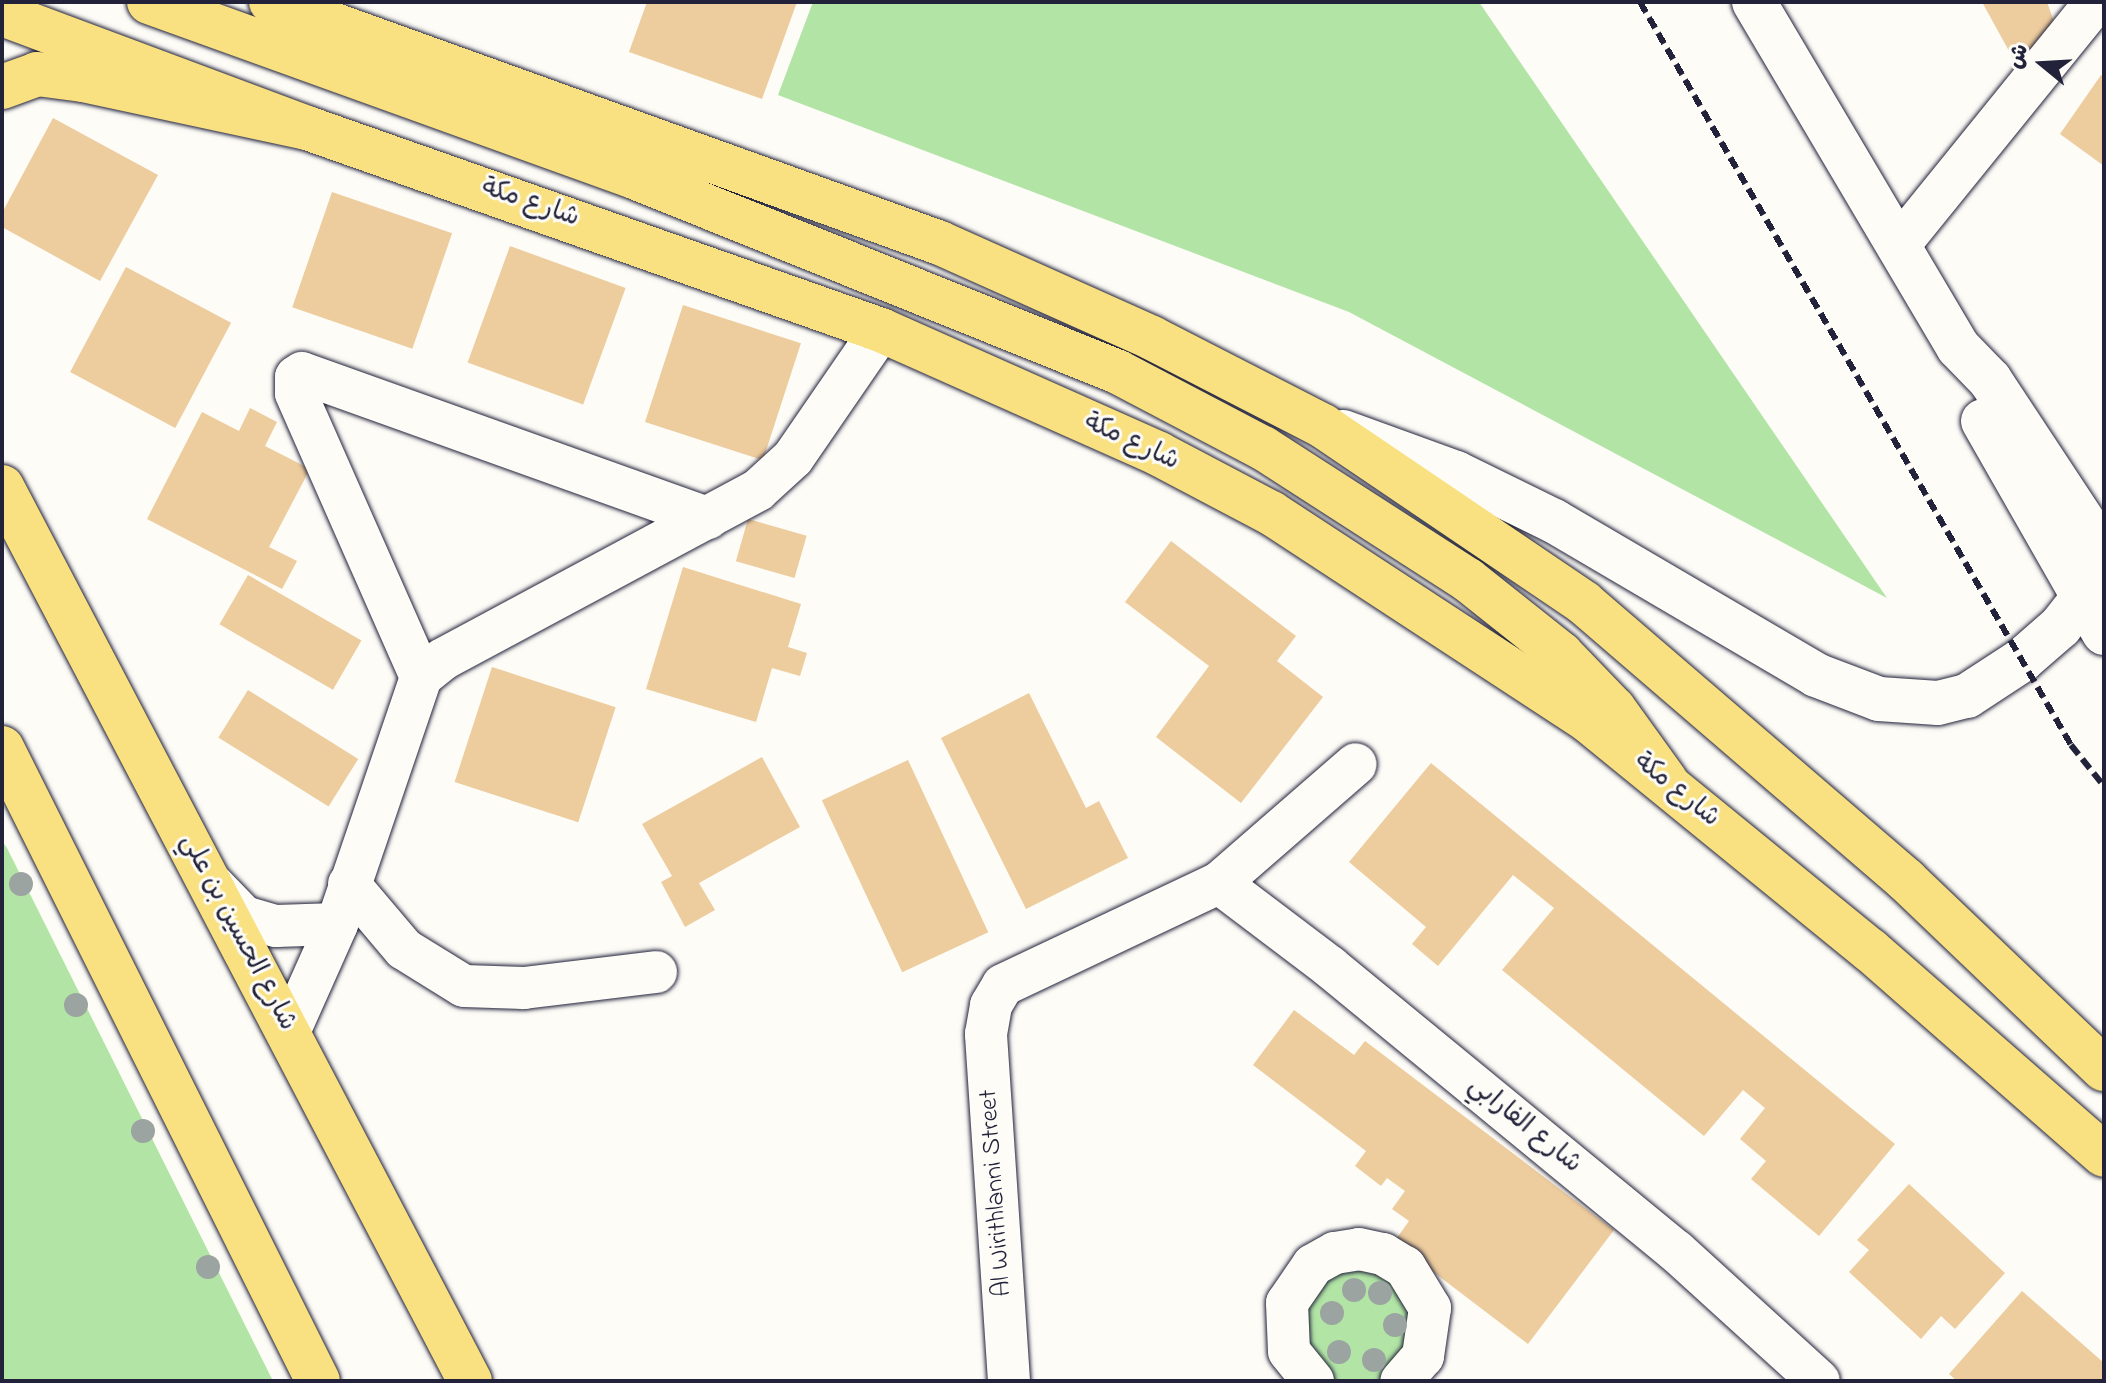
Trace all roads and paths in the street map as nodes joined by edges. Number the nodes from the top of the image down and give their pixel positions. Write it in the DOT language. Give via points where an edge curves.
graph roads {
  1 [pos="149,2"];
  2 [pos="271,2"];
  3 [pos="1754,2"];
  4 [pos="2096,2"];
  5 [pos="2,14"];
  6 [pos="2,87"];
  7 [pos="307,128"];
  8 [pos="1899,245"];
  9 [pos="881,330"];
  10 [pos="1958,347"];
  11 [pos="1323,426"];
  12 [pos="2,487"];
  13 [pos="708,518"];
  14 [pos="2104,553"];
  15 [pos="2097,601"];
  16 [pos="421,677"];
  17 [pos="2,748"];
  18 [pos="1356,764"];
  19 [pos="1666,781"];
  20 [pos="205,876"];
  21 [pos="1219,883"];
  22 [pos="349,884"];
  23 [pos="337,924"];
  24 [pos="656,972"];
  25 [pos="289,1032"];
  26 [pos="2104,1069"];
  27 [pos="2104,1155"];
  28 [pos="318,1381"];
  29 [pos="470,1381"];
  30 [pos="1009,1381"];
  31 [pos="1313,1381"];
  32 [pos="1401,1381"];
  33 [pos="1819,1381"];
  1 -- 19 [label="main road" via="634,177 1118,372 1263,448 1468,580 1561,654 1614,709"];
  2 -- 11 [label="main road" via="928,238 1152,338"];
  3 -- 8 [label="street"];
  4 -- 8 [label="street"];
  5 -- 7 [label="main road, شارع مكة"];
  6 -- 7 [label="main road" via="37,74 83,80"];
  7 -- 9 [label="main road, شارع مكة"];
  8 -- 10 [label="street"];
  9 -- 13 [label="street" via="793,458 758,490"];
  9 -- 19 [label="main road, شارع مكة" via="1159,454 1271,513 1590,722"];
  10 -- 14 [label="street" via="1990,380"];
  10 -- 15 [label="street" via="1970,397"];
  11 -- 15 [label="street" via="1456,473 1526,507 1816,675 1879,699 1938,703 1967,696"];
  11 -- 26 [label="main road" via="1584,603 1906,880"];
  12 -- 20 [label="main road, شارع الحسين بن علي"];
  13 -- 16 [label="street" via="443,659"];
  13 -- 16 [label="street" via="302,373 296,377 296,393"];
  16 -- 22 [label="street"];
  17 -- 28 [label="main road"];
  18 -- 21 [label="street"];
  19 -- 27 [label="main road, شارع مكة"];
  20 -- 23 [label="street" via="244,917 276,926"];
  20 -- 25 [label="main road, شارع الحسين بن علي"];
  21 -- 30 [label="street, Al Wirithlanni Street" via="1003,985 991,1005 986,1034"];
  21 -- 33 [label="street, شارع الفارابي" via="1330,967 1676,1251"];
  22 -- 23 [label="street"];
  22 -- 24 [label="street" via="404,949 464,986 524,988"];
  23 -- 25 [label="street"];
  25 -- 29 [label="main road, شارع الحسين بن علي"];
  31 -- 32 [label="street" via="1289,1351 1287,1303 1313,1265 1335,1253 1359,1249 1383,1254 1405,1267 1430,1308 1423,1356"];
}
